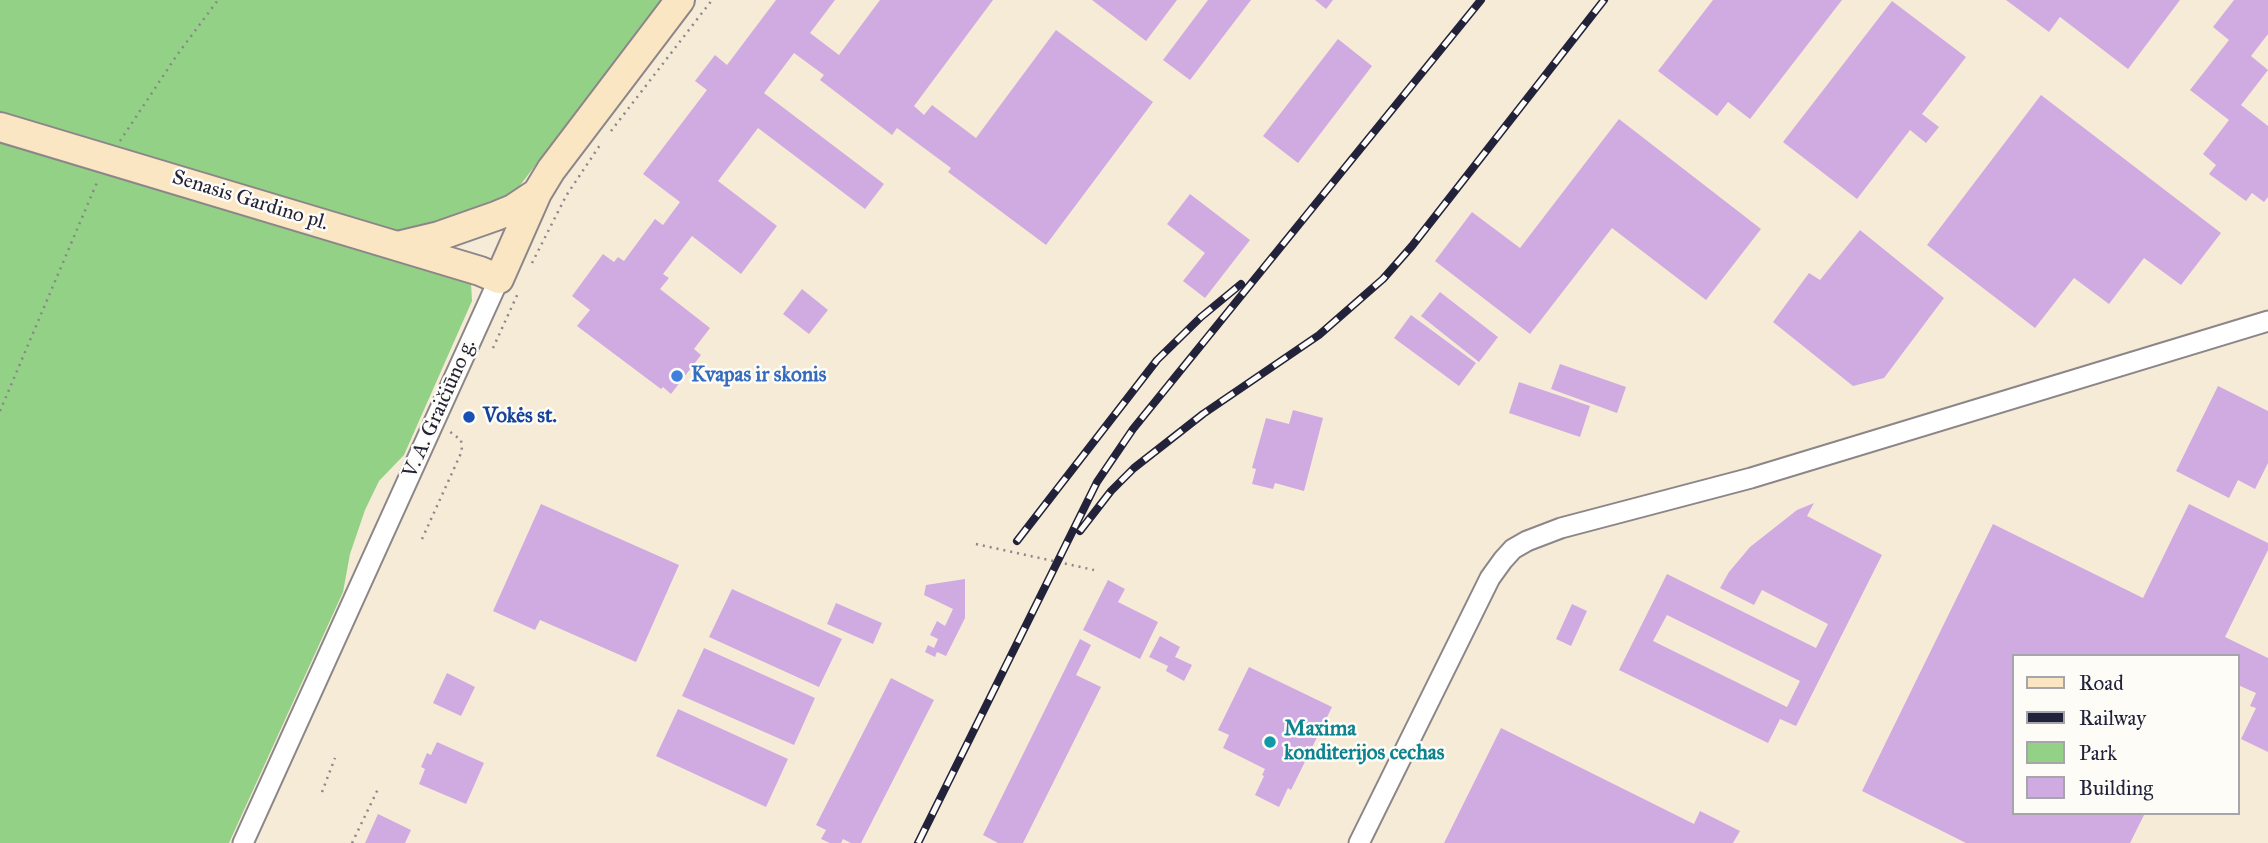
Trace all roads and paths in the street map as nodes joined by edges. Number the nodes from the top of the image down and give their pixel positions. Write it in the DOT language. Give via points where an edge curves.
graph roads {
  1 [pos="218,0"];
  2 [pos="680,0"];
  3 [pos="712,0"];
  4 [pos="0,127"];
  5 [pos="109,158"];
  6 [pos="537,193"];
  7 [pos="397,246"];
  8 [pos="531,266"];
  9 [pos="509,284"];
  10 [pos="2268,321"];
  11 [pos="492,348"];
  12 [pos="0,411"];
  13 [pos="435,422"];
  14 [pos="422,539"];
  15 [pos="976,544"];
  16 [pos="1094,570"];
  17 [pos="335,758"];
  18 [pos="378,789"];
  19 [pos="322,792"];
  20 [pos="243,843"];
  21 [pos="352,843"];
  22 [pos="1359,843"];
  1 -- 5 [label="path"];
  2 -- 6 [label="main road, V. A. Graičiūno g."];
  3 -- 8 [label="path" via="603,141 566,196"];
  4 -- 5 [label="main road, Senasis Gardino pl."];
  5 -- 7 [label="main road, Senasis Gardino pl."];
  5 -- 12 [label="path"];
  6 -- 7 [label="main road" via="496,216"];
  6 -- 9 [label="main road, V. A. Graičiūno g."];
  7 -- 9 [label="main road, Senasis Gardino pl."];
  9 -- 11 [label="path"];
  9 -- 13 [label="street, V. A. Graičiūno g."];
  10 -- 22 [label="street" via="1751,478 1560,528 1513,549 1490,578"];
  13 -- 14 [label="path" via="461,440 462,451"];
  13 -- 20 [label="street, V. A. Graičiūno g."];
  15 -- 16 [label="path"];
  17 -- 19 [label="path"];
  18 -- 21 [label="path"];
}
